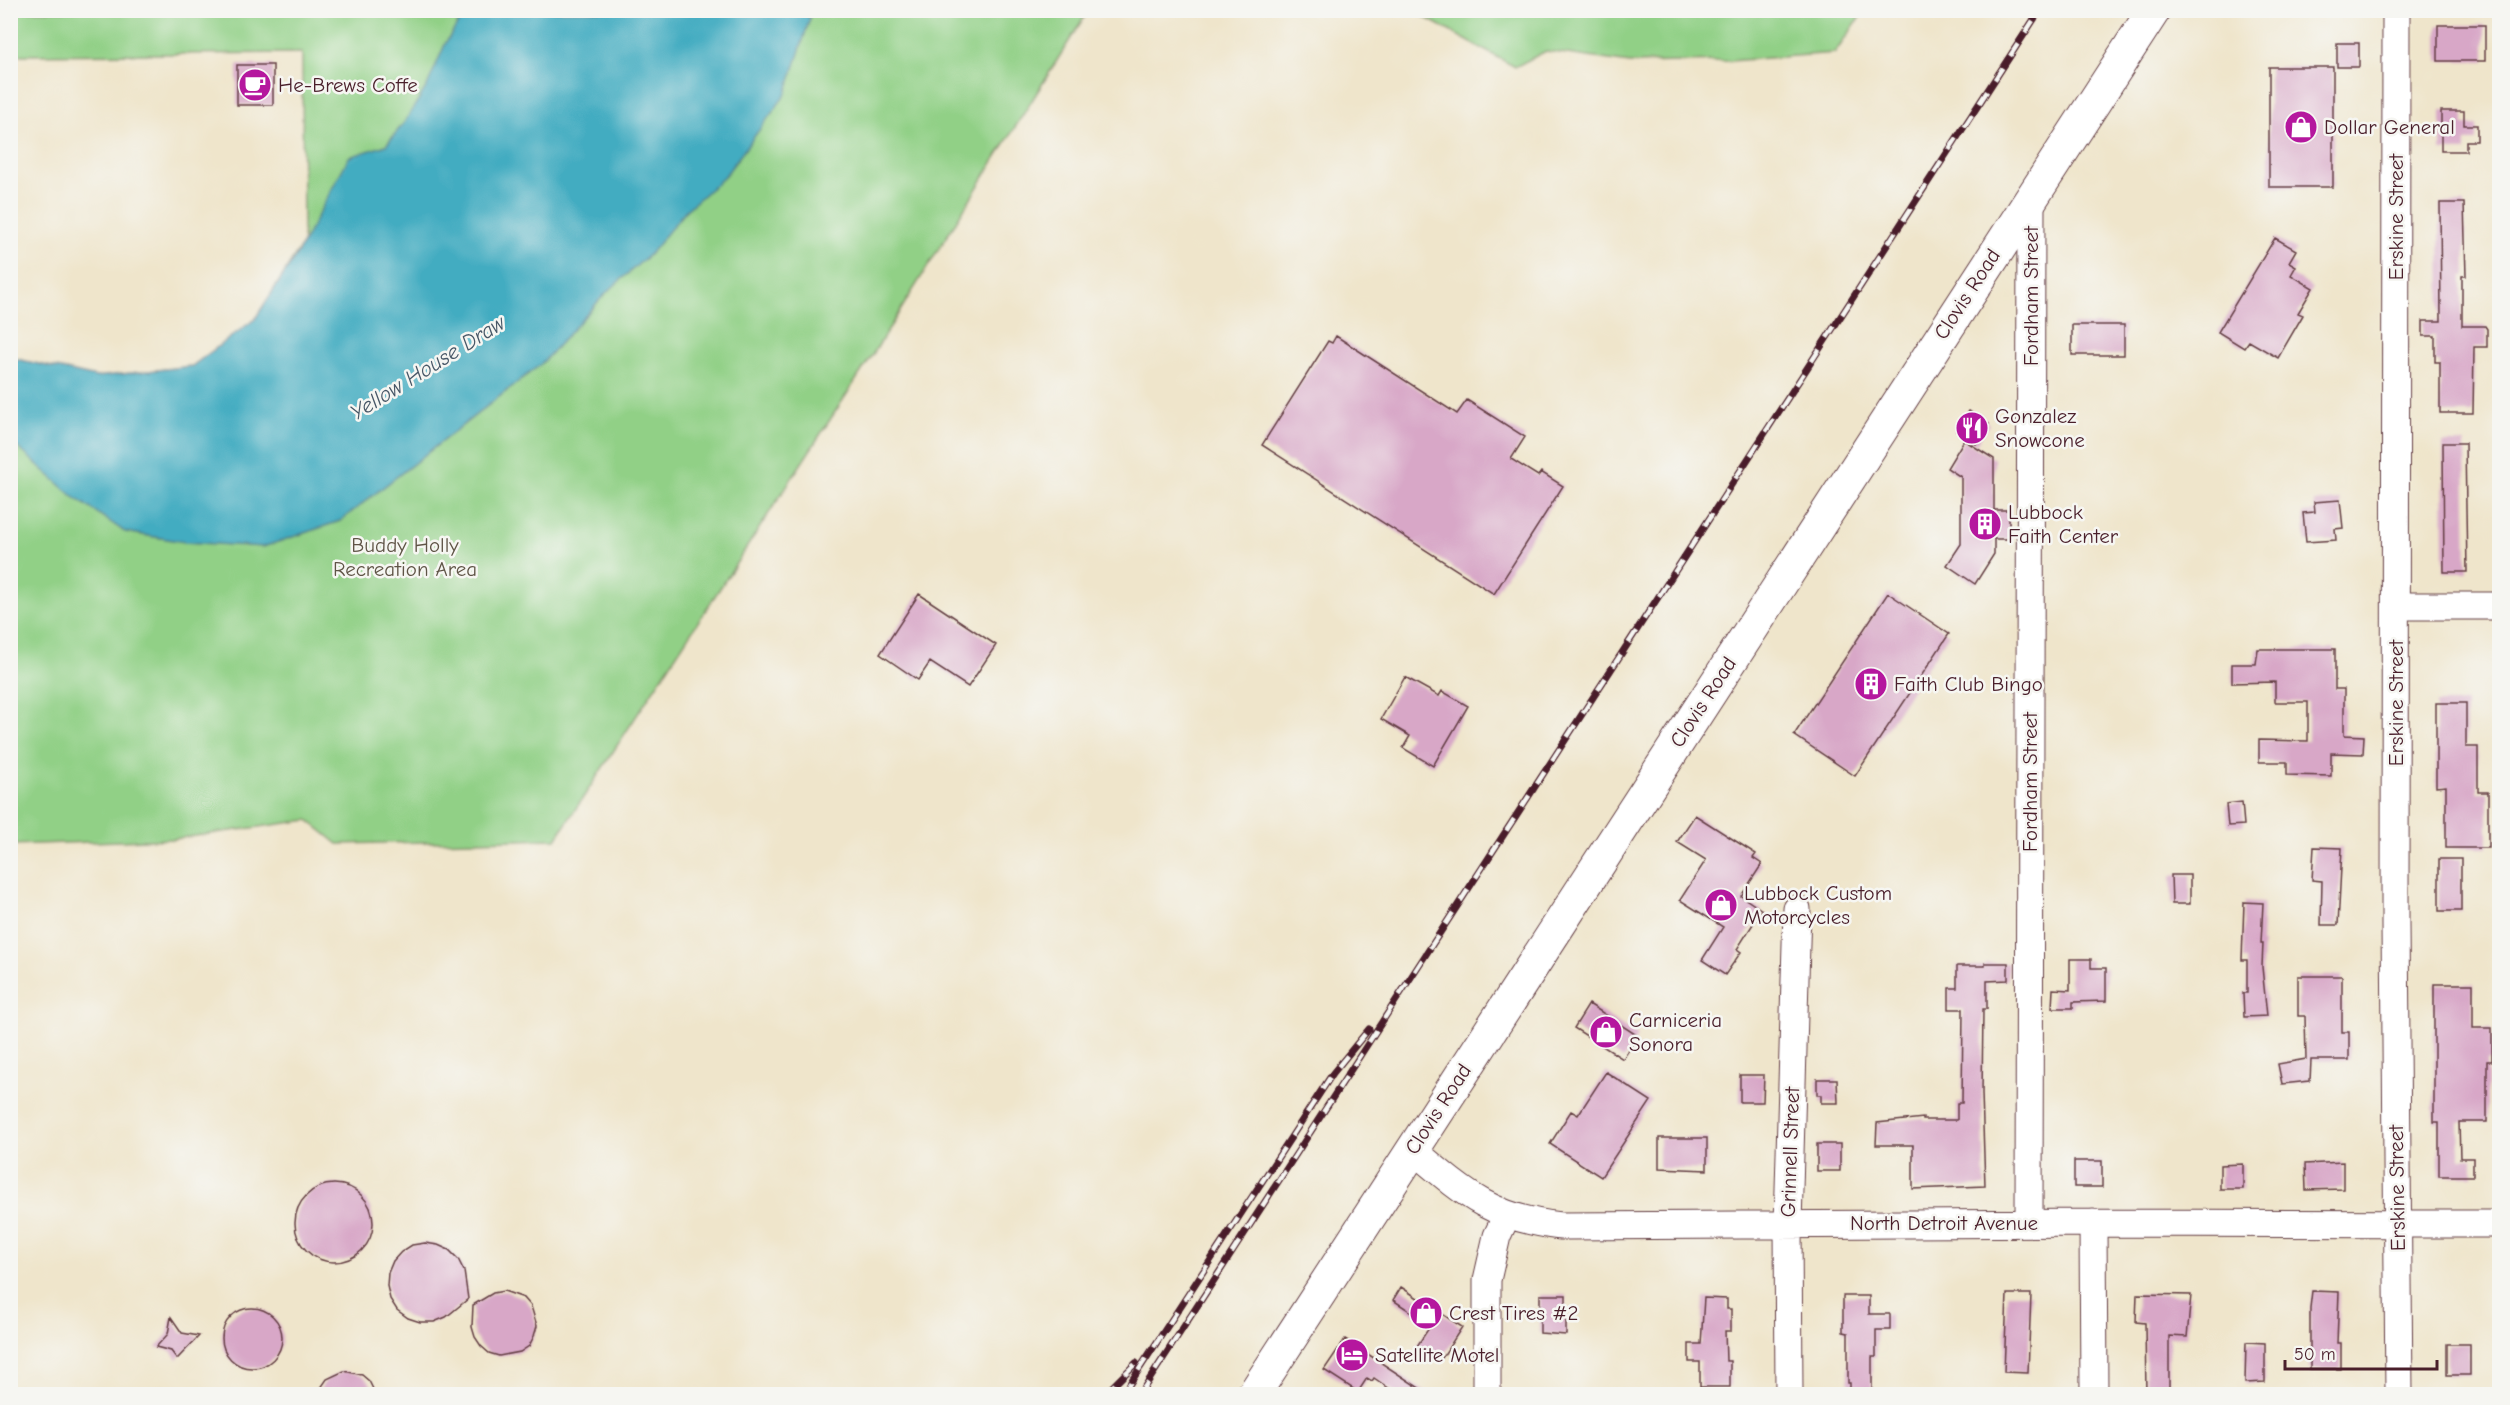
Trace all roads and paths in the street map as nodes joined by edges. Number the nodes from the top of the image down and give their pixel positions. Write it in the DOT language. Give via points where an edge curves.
graph roads {
  1 [pos="2154,10"];
  2 [pos="2396,10"];
  3 [pos="2031,197"];
  4 [pos="2396,606"];
  5 [pos="2499,606"];
  6 [pos="1797,909"];
  7 [pos="1412,1149"];
  8 [pos="1507,1215"];
  9 [pos="2029,1223"];
  10 [pos="2093,1223"];
  11 [pos="2398,1223"];
  12 [pos="1788,1224"];
  13 [pos="2499,1224"];
  14 [pos="1254,1395"];
  15 [pos="1487,1395"];
  16 [pos="1789,1395"];
  17 [pos="2094,1395"];
  18 [pos="2399,1395"];
  1 -- 3 [label="highway, Clovis Road"];
  2 -- 4 [label="street, Erskine Street"];
  3 -- 7 [label="highway, Clovis Road"];
  3 -- 9 [label="street, Fordham Street"];
  4 -- 5 [label="street"];
  4 -- 11 [label="street, Erskine Street"];
  6 -- 12 [label="street, Grinnell Street"];
  7 -- 8 [label="street, North Detroit Avenue" via="1479,1202"];
  7 -- 14 [label="highway, Clovis Road"];
  8 -- 12 [label="street, North Detroit Avenue" via="1561,1226"];
  8 -- 15 [label="street" via="1488,1273"];
  9 -- 10 [label="street, North Detroit Avenue"];
  9 -- 12 [label="street, North Detroit Avenue"];
  10 -- 11 [label="street, North Detroit Avenue"];
  10 -- 17 [label="street"];
  11 -- 13 [label="street, North Detroit Avenue"];
  11 -- 18 [label="street, Erskine Street"];
  12 -- 16 [label="street, Grinnell Street"];
}
